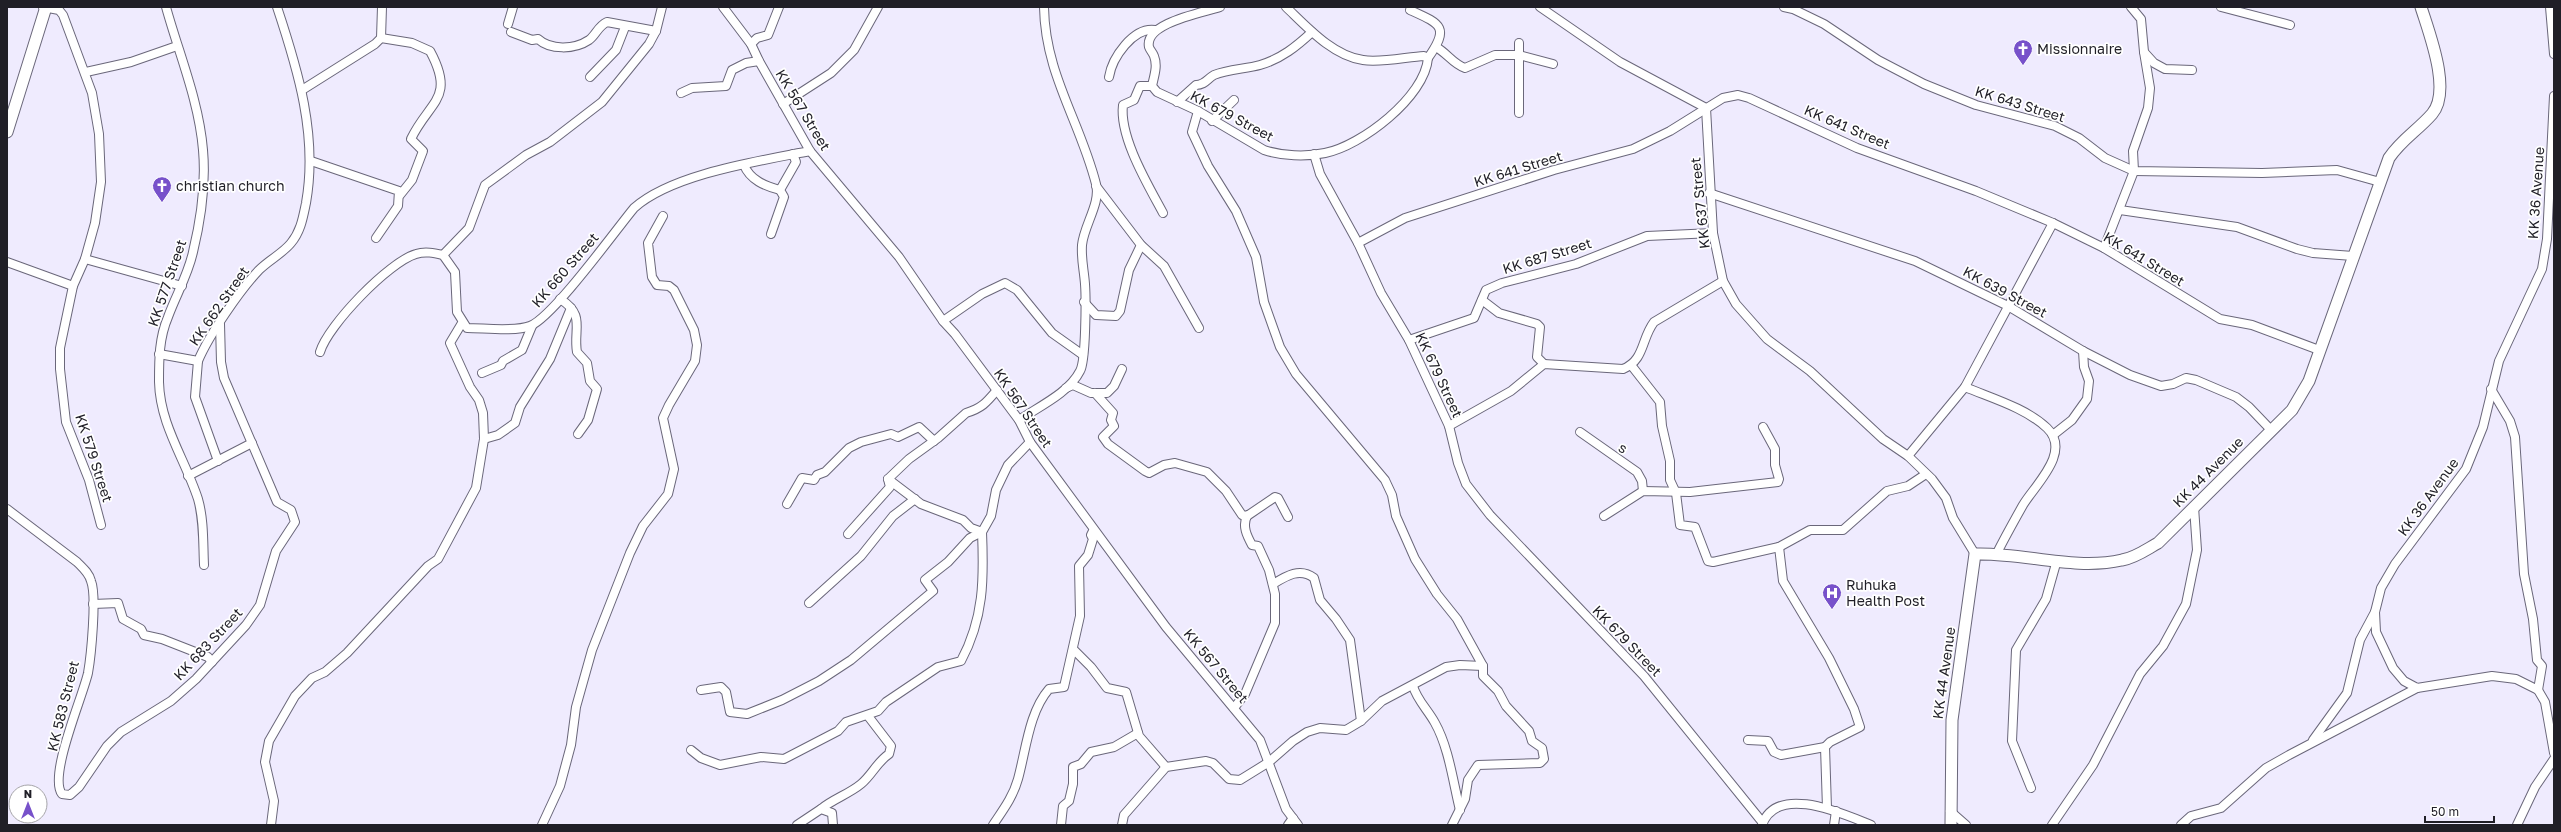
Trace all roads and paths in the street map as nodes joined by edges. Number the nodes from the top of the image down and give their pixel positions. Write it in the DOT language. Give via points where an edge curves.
graph roads {
  1 [pos="45,7"];
  2 [pos="166,7"];
  3 [pos="277,7"];
  4 [pos="382,7"];
  5 [pos="513,7"];
  6 [pos="662,7"];
  7 [pos="723,7"];
  8 [pos="779,7"];
  9 [pos="878,7"];
  10 [pos="1044,7"];
  11 [pos="1220,7"];
  12 [pos="1286,7"];
  13 [pos="1540,7"];
  14 [pos="1784,7"];
  15 [pos="2131,7"];
  16 [pos="2221,7"];
  17 [pos="2422,7"];
  18 [pos="2550,7"];
  19 [pos="1410,10"];
  20 [pos="508,24"];
  21 [pos="2290,25"];
  22 [pos="625,26"];
  23 [pos="1155,30"];
  24 [pos="656,31"];
  25 [pos="510,32"];
  26 [pos="1312,32"];
  27 [pos="381,38"];
  28 [pos="1519,43"];
  29 [pos="751,44"];
  30 [pos="177,46"];
  31 [pos="1436,47"];
  32 [pos="2144,52"];
  33 [pos="2554,54"];
  34 [pos="1519,55"];
  35 [pos="759,61"];
  36 [pos="1428,61"];
  37 [pos="1553,64"];
  38 [pos="2192,70"];
  39 [pos="86,72"];
  40 [pos="590,77"];
  41 [pos="1109,77"];
  42 [pos="1152,86"];
  43 [pos="302,90"];
  44 [pos="681,93"];
  45 [pos="2554,96"];
  46 [pos="1234,100"];
  47 [pos="1177,102"];
  48 [pos="784,104"];
  49 [pos="1706,108"];
  50 [pos="1198,111"];
  51 [pos="1519,113"];
  52 [pos="1212,120"];
  53 [pos="7,132"];
  54 [pos="2553,142"];
  55 [pos="810,151"];
  56 [pos="793,154"];
  57 [pos="1314,154"];
  58 [pos="311,161"];
  59 [pos="2553,162"];
  60 [pos="744,164"];
  61 [pos="2134,171"];
  62 [pos="2380,182"];
  63 [pos="1096,186"];
  64 [pos="780,190"];
  65 [pos="1709,192"];
  66 [pos="400,195"];
  67 [pos="2120,210"];
  68 [pos="1163,213"];
  69 [pos="662,216"];
  70 [pos="2053,223"];
  71 [pos="1713,232"];
  72 [pos="771,234"];
  73 [pos="376,238"];
  74 [pos="1358,243"];
  75 [pos="1141,245"];
  76 [pos="2104,248"];
  77 [pos="443,255"];
  78 [pos="2353,256"];
  79 [pos="85,259"];
  80 [pos="7,262"];
  81 [pos="1723,281"];
  82 [pos="73,286"];
  83 [pos="182,286"];
  84 [pos="560,299"];
  85 [pos="1482,300"];
  86 [pos="1084,302"];
  87 [pos="2008,306"];
  88 [pos="571,308"];
  89 [pos="943,321"];
  90 [pos="462,323"];
  91 [pos="220,324"];
  92 [pos="532,326"];
  93 [pos="1199,328"];
  94 [pos="1409,340"];
  95 [pos="2319,350"];
  96 [pos="2083,351"];
  97 [pos="320,352"];
  98 [pos="159,354"];
  99 [pos="1083,355"];
  100 [pos="198,361"];
  101 [pos="1544,364"];
  102 [pos="1631,365"];
  103 [pos="1122,369"];
  104 [pos="482,373"];
  105 [pos="1965,386"];
  106 [pos="1066,388"];
  107 [pos="2491,389"];
  108 [pos="997,390"];
  109 [pos="1095,393"];
  110 [pos="1019,420"];
  111 [pos="1449,426"];
  112 [pos="1763,427"];
  113 [pos="2272,431"];
  114 [pos="1580,432"];
  115 [pos="578,434"];
  116 [pos="2053,436"];
  117 [pos="484,438"];
  118 [pos="934,441"];
  119 [pos="1030,442"];
  120 [pos="252,443"];
  121 [pos="1908,456"];
  122 [pos="218,461"];
  123 [pos="1926,474"];
  124 [pos="188,476"];
  125 [pos="888,480"];
  126 [pos="1643,491"];
  127 [pos="1676,493"];
  128 [pos="915,499"];
  129 [pos="788,504"];
  130 [pos="2194,507"];
  131 [pos="7,509"];
  132 [pos="1247,516"];
  133 [pos="1604,516"];
  134 [pos="1288,517"];
  135 [pos="101,525"];
  136 [pos="1094,530"];
  137 [pos="982,532"];
  138 [pos="848,534"];
  139 [pos="1779,547"];
  140 [pos="1997,553"];
  141 [pos="1975,554"];
  142 [pos="2057,560"];
  143 [pos="204,564"];
  144 [pos="1273,584"];
  145 [pos="809,603"];
  146 [pos="93,604"];
  147 [pos="2375,612"];
  148 [pos="1074,650"];
  149 [pos="212,662"];
  150 [pos="1483,666"];
  151 [pos="1413,686"];
  152 [pos="2417,688"];
  153 [pos="701,690"];
  154 [pos="2538,690"];
  155 [pos="1234,708"];
  156 [pos="868,716"];
  157 [pos="1361,721"];
  158 [pos="1138,733"];
  159 [pos="1748,740"];
  160 [pos="2311,742"];
  161 [pos="1825,747"];
  162 [pos="691,750"];
  163 [pos="2554,753"];
  164 [pos="2554,759"];
  165 [pos="1269,762"];
  166 [pos="1166,767"];
  167 [pos="59,782"];
  168 [pos="2031,788"];
  169 [pos="1827,808"];
  170 [pos="821,809"];
  171 [pos="1460,810"];
  172 [pos="1836,811"];
  173 [pos="1950,811"];
  174 [pos="1293,823"];
  175 [pos="1763,824"];
  176 [pos="271,825"];
  177 [pos="542,825"];
  178 [pos="797,825"];
  179 [pos="834,825"];
  180 [pos="993,825"];
  181 [pos="1060,825"];
  182 [pos="1122,825"];
  183 [pos="1452,825"];
  184 [pos="1834,825"];
  185 [pos="1871,825"];
  186 [pos="1951,825"];
  187 [pos="1966,825"];
  188 [pos="2052,825"];
  189 [pos="2181,825"];
  190 [pos="2517,825"];
  1 -- 39 [label="street, KK 579 Street" via="59,10 63,15"];
  1 -- 53 [label="main road"];
  2 -- 30 [label="street, KK 577 Street"];
  3 -- 43 [label="street, KK 662 Street"];
  4 -- 27 [label="street"];
  5 -- 20 [label="street"];
  6 -- 24 [label="street"];
  7 -- 29 [label="street, KK 567 Street"];
  8 -- 29 [label="street" via="768,35 758,38"];
  9 -- 48 [label="street" via="854,50 831,73"];
  10 -- 63 [label="street" via="1049,57 1084,145"];
  11 -- 23 [label="street" via="1163,24"];
  12 -- 26 [label="street"];
  13 -- 49 [label="street" via="1620,62"];
  14 -- 61 [label="street, KK 643 Street" via="1824,24 1878,60 1924,84 1976,105 2054,126 2079,138 2105,158"];
  15 -- 32 [label="street" via="2141,19"];
  16 -- 21 [label="street"];
  17 -- 62 [label="main road, KK 44 Avenue" via="2440,78 2439,99 2433,113 2400,142 2389,158"];
  18 -- 33 [label="street"];
  19 -- 31 [label="street" via="1438,26 1439,42"];
  22 -- 24 [label="street" via="644,27"];
  22 -- 25 [label="street" via="606,22 600,25 589,40 566,47 550,47 538,39 532,40"];
  22 -- 40 [label="street" via="616,50"];
  23 -- 41 [label="street" via="1137,34 1126,43 1110,69"];
  23 -- 42 [label="street" via="1149,48 1156,68"];
  24 -- 77 [label="street" via="649,44 602,102 550,142 526,155 485,185 469,228"];
  26 -- 36 [label="street" via="1337,50 1363,60 1424,56"];
  26 -- 47 [label="street" via="1292,50 1261,65 1214,76 1203,85 1196,85"];
  27 -- 43 [label="street"];
  27 -- 66 [label="street" via="412,43 430,52 442,78 439,98 416,127 411,139 423,151 412,180"];
  28 -- 34 [label="street"];
  29 -- 35 [label="street, KK 567 Street"];
  30 -- 39 [label="street" via="131,62"];
  30 -- 83 [label="street, KK 577 Street" via="199,123 203,151 200,221 193,254"];
  31 -- 34 [label="street" via="1456,66 1465,68 1496,55"];
  31 -- 36 [label="street"];
  32 -- 38 [label="street" via="2154,63 2165,69"];
  32 -- 61 [label="street" via="2150,97 2133,150"];
  34 -- 37 [label="street"];
  34 -- 51 [label="street"];
  35 -- 44 [label="street" via="746,63 732,70 726,86 692,88"];
  35 -- 48 [label="street, KK 567 Street"];
  36 -- 57 [label="street" via="1410,97 1386,119 1345,147"];
  39 -- 79 [label="street, KK 579 Street" via="100,134 101,182 95,223"];
  42 -- 47 [label="street, KK 679 Street"];
  42 -- 68 [label="street" via="1140,86 1134,100 1123,105 1122,115 1137,165"];
  43 -- 58 [label="street, KK 662 Street"];
  45 -- 54 [label="street, KK 36 Avenue"];
  46 -- 52 [label="street"];
  47 -- 50 [label="street, KK 679 Street"];
  48 -- 55 [label="street, KK 567 Street"];
  49 -- 65 [label="street, KK 637 Street"];
  49 -- 70 [label="street, KK 641 Street" via="1723,98 1738,95 1749,98 1857,148 1976,191"];
  49 -- 74 [label="street, KK 641 Street" via="1633,150 1554,170 1405,218"];
  50 -- 52 [label="street, KK 679 Street"];
  50 -- 150 [label="street" via="1192,132 1208,166 1236,211 1256,258 1264,302 1280,347 1296,374 1385,480 1392,495 1396,516 1415,559 1436,594 1457,620"];
  52 -- 57 [label="street, KK 679 Street" via="1275,153"];
  54 -- 59 [label="street, KK 36 Avenue"];
  55 -- 56 [label="street, KK 660 Street"];
  55 -- 89 [label="street, KK 567 Street" via="899,257"];
  56 -- 60 [label="street, KK 660 Street"];
  56 -- 64 [label="street" via="796,162"];
  57 -- 74 [label="street, KK 679 Street" via="1320,174"];
  58 -- 66 [label="street" via="399,191"];
  58 -- 91 [label="street, KK 662 Street" via="304,210 297,235 257,272"];
  59 -- 107 [label="street, KK 36 Avenue" via="2542,269 2499,361"];
  60 -- 64 [label="street" via="747,172 765,186"];
  60 -- 84 [label="street, KK 660 Street" via="666,186 644,199"];
  61 -- 62 [label="street, KK 643 Street" via="2262,174 2337,170"];
  61 -- 67 [label="street"];
  62 -- 78 [label="main road, KK 44 Avenue"];
  63 -- 75 [label="street"];
  63 -- 86 [label="street" via="1096,200 1083,235 1081,260 1085,284"];
  64 -- 72 [label="street" via="784,197"];
  65 -- 71 [label="street, KK 637 Street"];
  65 -- 87 [label="street, KK 639 Street" via="1915,261"];
  66 -- 73 [label="street" via="398,206"];
  67 -- 76 [label="street"];
  67 -- 78 [label="street" via="2237,227 2297,249"];
  69 -- 177 [label="street" via="648,243 652,277 657,285 669,286 674,290 694,330 697,345 695,361 664,418 674,468 668,494 643,526 594,644 576,707 571,745 560,786"];
  70 -- 76 [label="street, KK 641 Street"];
  70 -- 87 [label="street"];
  71 -- 81 [label="street, KK 637 Street"];
  71 -- 85 [label="street, KK 687 Street" via="1647,236 1576,264 1502,283 1486,290"];
  74 -- 94 [label="street, KK 679 Street" via="1381,293"];
  75 -- 86 [label="street" via="1129,270 1120,311 1116,316 1096,315"];
  75 -- 93 [label="street" via="1164,266"];
  76 -- 95 [label="street, KK 641 Street" via="2220,319 2252,326"];
  77 -- 90 [label="street" via="455,272 455,298"];
  77 -- 97 [label="street" via="426,252 407,258 362,294 332,330"];
  78 -- 95 [label="main road, KK 44 Avenue"];
  79 -- 82 [label="street, KK 579 Street"];
  79 -- 83 [label="street"];
  80 -- 82 [label="street"];
  81 -- 102 [label="street" via="1654,322 1640,354"];
  81 -- 121 [label="street, KK 637 Street" via="1736,304 1767,339 1810,371 1883,438"];
  82 -- 135 [label="street, KK 579 Street" via="60,348 66,422 89,480"];
  83 -- 98 [label="street, KK 577 Street" via="168,317"];
  84 -- 88 [label="street"];
  84 -- 92 [label="street, KK 660 Street"];
  85 -- 94 [label="street, KK 687 Street" via="1474,318"];
  85 -- 101 [label="street" via="1499,313 1540,327 1537,356"];
  86 -- 99 [label="street"];
  87 -- 96 [label="street, KK 639 Street"];
  87 -- 105 [label="street"];
  88 -- 115 [label="street" via="578,320 578,355 587,363 590,382 597,389 588,420"];
  88 -- 117 [label="street" via="550,359 520,407 514,423 498,436"];
  89 -- 99 [label="street" via="982,294 1005,283 1017,290 1052,333"];
  89 -- 108 [label="street, KK 567 Street"];
  90 -- 92 [label="street, KK 660 Street" via="467,328"];
  90 -- 117 [label="street" via="450,343 470,387 479,400 483,413"];
  91 -- 100 [label="street, KK 662 Street" via="208,340"];
  91 -- 120 [label="street, KK 683 Street" via="224,378"];
  92 -- 104 [label="street" via="522,350 503,361 501,365"];
  94 -- 111 [label="street, KK 679 Street"];
  95 -- 113 [label="main road, KK 44 Avenue" via="2308,381 2292,410"];
  96 -- 113 [label="street, KK 639 Street" via="2130,375 2161,386 2186,378 2196,380 2236,398"];
  96 -- 116 [label="street" via="2084,368 2089,381 2088,399 2072,420"];
  98 -- 100 [label="street, KK 662 Street"];
  98 -- 124 [label="street, KK 577 Street" via="159,400 169,433"];
  99 -- 106 [label="street" via="1081,370"];
  100 -- 122 [label="street" via="195,397"];
  101 -- 102 [label="street" via="1623,369"];
  101 -- 111 [label="street" via="1511,391"];
  102 -- 127 [label="street" via="1660,402 1662,426 1670,461 1670,480"];
  103 -- 109 [label="street" via="1114,386 1107,393"];
  105 -- 116 [label="street" via="2035,419"];
  105 -- 121 [label="street"];
  106 -- 109 [label="street" via="1073,385"];
  106 -- 110 [label="street"];
  107 -- 147 [label="street, KK 36 Avenue" via="2476,450 2466,469 2394,564 2381,588"];
  107 -- 154 [label="street" via="2510,421 2515,438 2524,574 2533,619 2537,660 2542,666"];
  108 -- 110 [label="street, KK 567 Street"];
  108 -- 118 [label="street" via="980,408 966,413"];
  109 -- 132 [label="street" via="1113,413 1111,420 1114,426 1103,437 1108,444 1149,473 1164,465 1175,463 1207,472 1226,491 1242,515"];
  110 -- 119 [label="street, KK 567 Street"];
  111 -- 175 [label="street, KK 679 Street" via="1466,484 1490,515 1644,676"];
  112 -- 127 [label="street" via="1775,449 1778,482"];
  113 -- 130 [label="main road, KK 44 Avenue"];
  114 -- 126 [label="street, s" via="1637,472 1642,481"];
  116 -- 140 [label="street" via="2054,449 2047,474 2024,504"];
  117 -- 176 [label="street" via="476,488 438,559 428,566 347,653 324,672 312,678 295,696 269,741 265,762 274,801"];
  118 -- 125 [label="street" via="909,459"];
  118 -- 129 [label="street" via="919,427 898,437 891,434 861,442 848,448 814,480 802,478"];
  119 -- 136 [label="street, KK 567 Street"];
  119 -- 137 [label="street" via="1008,466 996,490 991,516"];
  120 -- 122 [label="street"];
  120 -- 149 [label="street, KK 683 Street" via="277,502 291,510 295,522 276,551 260,605 246,625"];
  121 -- 123 [label="street, KK 637 Street"];
  122 -- 124 [label="street"];
  123 -- 139 [label="street" via="1908,486 1887,491 1843,530 1810,530"];
  123 -- 141 [label="street, KK 637 Street" via="1946,498 1953,518"];
  124 -- 143 [label="street, KK 577 Street" via="201,514"];
  125 -- 128 [label="street"];
  125 -- 138 [label="street" via="890,487"];
  126 -- 127 [label="street"];
  126 -- 133 [label="street"];
  127 -- 139 [label="street" via="1680,524 1695,527 1708,561"];
  128 -- 137 [label="street" via="921,504 963,520 970,528"];
  128 -- 145 [label="street" via="893,516 861,556"];
  130 -- 142 [label="main road, KK 44 Avenue" via="2158,543 2122,560 2095,563"];
  130 -- 188 [label="street" via="2197,550 2186,604 2163,646 2140,674 2093,765"];
  131 -- 146 [label="street, KK 583 Street" via="44,535 86,572 92,582"];
  132 -- 134 [label="street" via="1275,497"];
  132 -- 144 [label="street" via="1244,522 1248,538 1252,545 1258,546"];
  136 -- 148 [label="street" via="1088,555 1079,566 1080,616"];
  136 -- 155 [label="street, KK 567 Street" via="1166,627"];
  137 -- 153 [label="street" via="970,538 948,562 925,580 933,591 917,606 851,660 819,681 747,714 730,712 726,692 721,687"];
  137 -- 156 [label="street" via="981,611 969,646 961,660 938,667"];
  139 -- 161 [label="street" via="1783,581 1829,658 1861,724 1860,728 1830,742"];
  140 -- 141 [label="main road, KK 44 Avenue"];
  140 -- 142 [label="main road, KK 44 Avenue"];
  141 -- 173 [label="main road, KK 44 Avenue" via="1952,720"];
  142 -- 168 [label="street" via="2046,599 2016,650 2012,741"];
  144 -- 155 [label="street" via="1276,623 1245,694"];
  144 -- 157 [label="street" via="1298,572 1314,578 1320,600 1350,640"];
  146 -- 149 [label="street" via="118,603 123,619 141,629 144,635 162,639 208,657"];
  146 -- 167 [label="street, KK 583 Street" via="88,673 66,739"];
  147 -- 152 [label="street, KK 36 Avenue" via="2376,632 2393,668 2404,681"];
  147 -- 160 [label="street" via="2360,640 2347,693"];
  148 -- 158 [label="street" via="1107,688 1126,692"];
  148 -- 180 [label="street" via="1064,687 1049,689 1043,695 1031,728 1018,781 1008,805"];
  149 -- 167 [label="street, KK 683 Street" via="171,701 121,732 74,793 62,794"];
  150 -- 151 [label="street" via="1446,667"];
  150 -- 171 [label="street" via="1483,676 1498,691 1506,706 1528,731 1532,741 1542,748 1544,759 1540,763 1528,765 1478,765 1468,780"];
  151 -- 157 [label="street" via="1382,701"];
  151 -- 171 [label="street" via="1416,695 1436,723"];
  152 -- 154 [label="street" via="2492,676 2516,679"];
  152 -- 160 [label="street"];
  154 -- 163 [label="street" via="2546,702"];
  155 -- 165 [label="street, KK 567 Street" via="1260,740"];
  156 -- 162 [label="street" via="862,715 846,722 838,731 784,759 761,757 720,765 700,758"];
  156 -- 170 [label="street" via="891,746 889,754 880,760 861,784"];
  157 -- 165 [label="street" via="1346,730 1320,728 1307,732"];
  158 -- 166 [label="street" via="1156,759"];
  158 -- 181 [label="street" via="1114,747 1091,752 1081,764 1072,767 1073,784 1069,800 1063,806"];
  159 -- 161 [label="street" via="1768,741 1774,752 1781,755"];
  160 -- 189 [label="street" via="2266,768 2221,808 2191,816"];
  161 -- 169 [label="street"];
  164 -- 190 [label="street" via="2535,787"];
  165 -- 166 [label="street" via="1235,781 1213,763 1206,761"];
  165 -- 174 [label="street, KK 567 Street"];
  166 -- 182 [label="street" via="1124,815"];
  169 -- 172 [label="street"];
  169 -- 175 [label="street" via="1797,803 1777,806 1767,814"];
  170 -- 178 [label="street"];
  170 -- 179 [label="street" via="832,812"];
  171 -- 183 [label="street"];
  172 -- 184 [label="street"];
  172 -- 185 [label="street"];
  173 -- 186 [label="main road, KK 44 Avenue"];
  173 -- 187 [label="street"];
}
